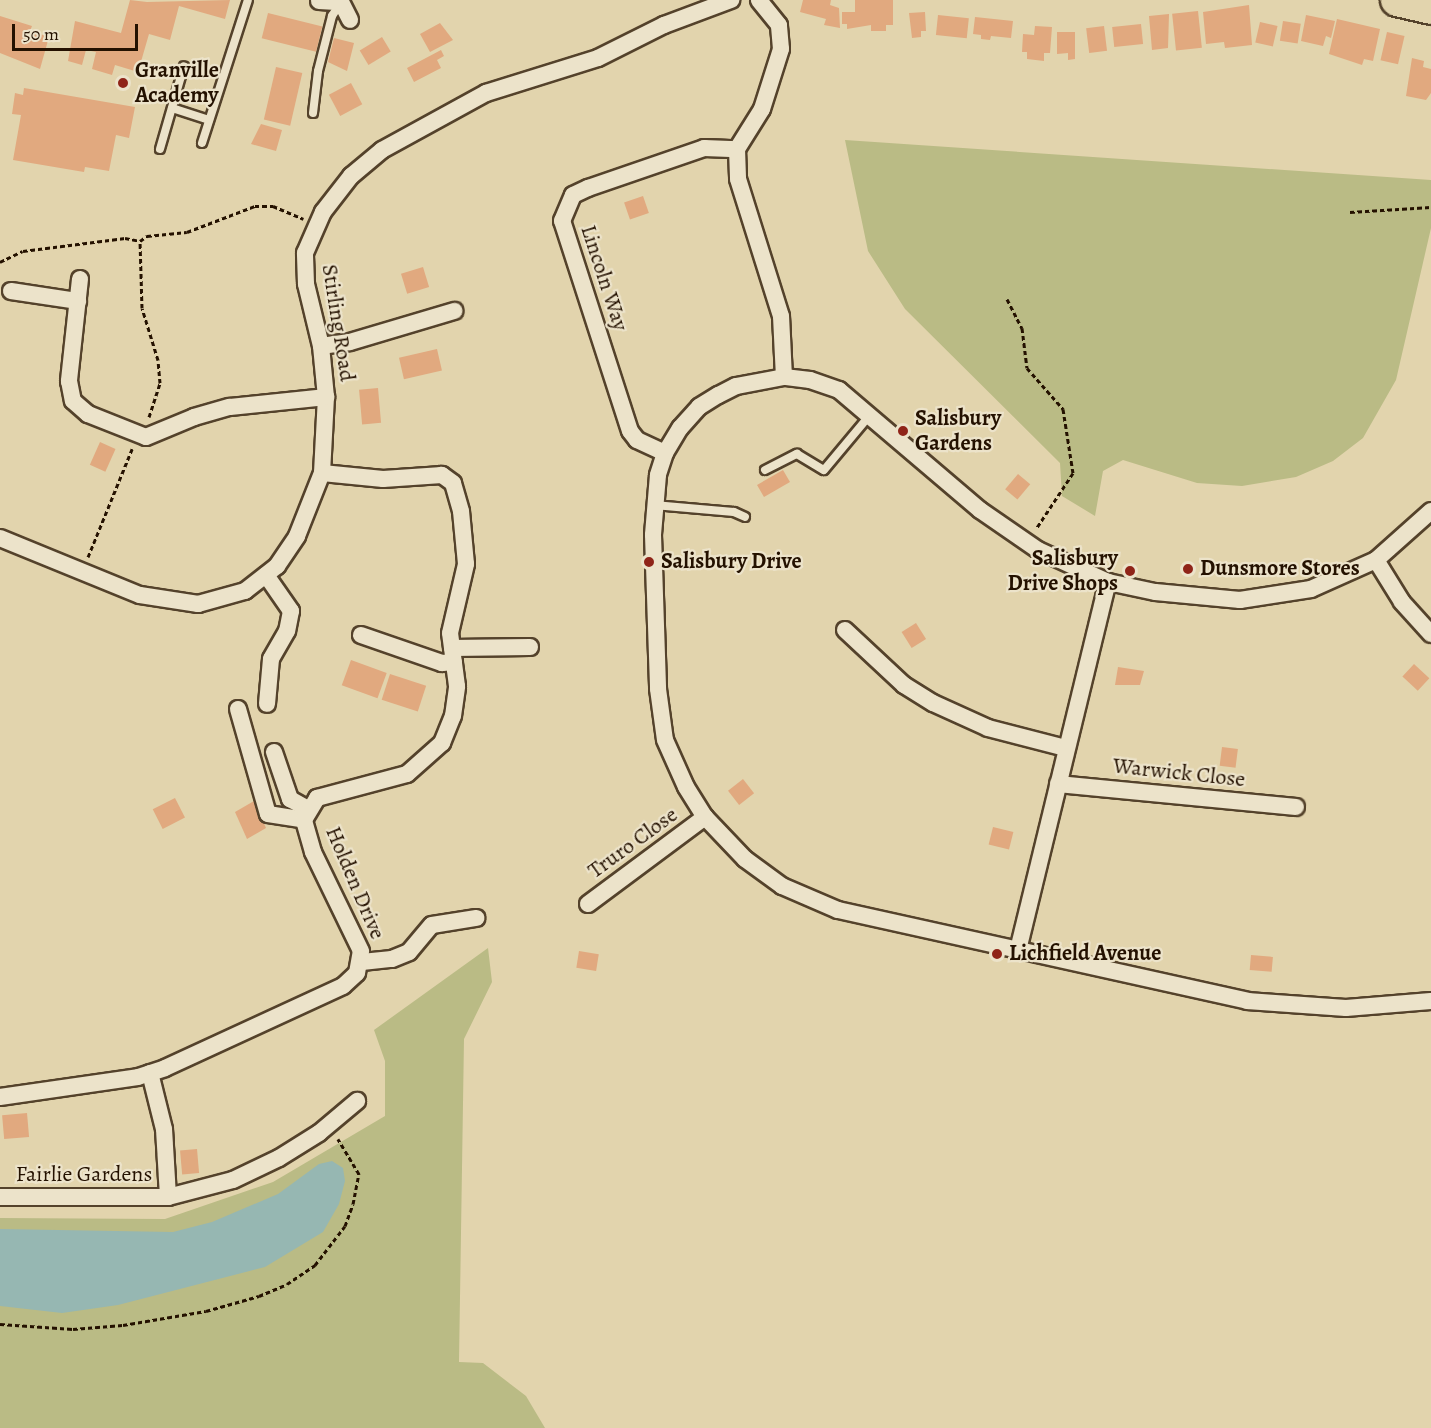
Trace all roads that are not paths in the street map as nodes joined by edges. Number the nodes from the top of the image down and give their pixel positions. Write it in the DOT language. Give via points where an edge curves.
graph roads {
  1 [pos="248,0"];
  2 [pos="317,0"];
  3 [pos="731,0"];
  4 [pos="759,0"];
  5 [pos="1397,0"];
  6 [pos="342,1"];
  7 [pos="1431,8"];
  8 [pos="350,20"];
  9 [pos="184,66"];
  10 [pos="172,108"];
  11 [pos="313,113"];
  12 [pos="209,120"];
  13 [pos="202,143"];
  14 [pos="160,149"];
  15 [pos="737,149"];
  16 [pos="80,279"];
  17 [pos="11,291"];
  18 [pos="78,300"];
  19 [pos="454,311"];
  20 [pos="321,346"];
  21 [pos="784,377"];
  22 [pos="326,397"];
  23 [pos="870,415"];
  24 [pos="664,453"];
  25 [pos="765,470"];
  26 [pos="322,473"];
  27 [pos="653,505"];
  28 [pos="1431,511"];
  29 [pos="746,517"];
  30 [pos="0,538"];
  31 [pos="1376,560"];
  32 [pos="266,575"];
  33 [pos="1107,582"];
  34 [pos="845,630"];
  35 [pos="1431,634"];
  36 [pos="362,635"];
  37 [pos="530,647"];
  38 [pos="453,655"];
  39 [pos="267,705"];
  40 [pos="238,709"];
  41 [pos="1066,748"];
  42 [pos="274,752"];
  43 [pos="1058,784"];
  44 [pos="1296,807"];
  45 [pos="306,814"];
  46 [pos="705,818"];
  47 [pos="588,904"];
  48 [pos="476,918"];
  49 [pos="1018,951"];
  50 [pos="362,962"];
  51 [pos="1431,1001"];
  52 [pos="150,1072"];
  53 [pos="0,1097"];
  54 [pos="357,1101"];
  55 [pos="0,1197"];
  56 [pos="168,1197"];
  1 -- 12 [label="lane"];
  2 -- 6 [label="street"];
  3 -- 20 [label="street, Stirling Road" via="664,25 598,58 486,93 420,126 351,176 316,225 305,253 306,284"];
  4 -- 15 [label="street" via="779,25 781,49 762,109"];
  5 -- 7 [label="highway"];
  6 -- 8 [label="street"];
  6 -- 11 [label="lane" via="332,16 318,71"];
  9 -- 10 [label="lane"];
  10 -- 12 [label="lane"];
  10 -- 14 [label="lane"];
  12 -- 13 [label="lane"];
  15 -- 21 [label="street" via="738,179 781,316"];
  15 -- 24 [label="street, Lincoln Way" via="705,148 588,188 573,195 564,213 565,230 630,431 638,440"];
  16 -- 18 [label="street"];
  17 -- 18 [label="street"];
  18 -- 22 [label="street" via="69,381 73,400 88,414 140,435 146,437 230,407"];
  19 -- 20 [label="street" via="350,342"];
  20 -- 22 [label="street, Stirling Road"];
  21 -- 23 [label="street" via="810,380 839,390"];
  21 -- 24 [label="street" via="736,386 718,395 680,428"];
  22 -- 26 [label="street, Stirling Road"];
  23 -- 25 [label="lane" via="824,470 797,454"];
  23 -- 33 [label="street" via="980,510 1027,543"];
  24 -- 27 [label="street"];
  26 -- 32 [label="street, Stirling Road" via="297,536 277,566"];
  26 -- 38 [label="street, Holden Drive" via="382,479 430,473 453,483 461,511 466,564 450,633"];
  27 -- 29 [label="lane" via="734,512"];
  27 -- 46 [label="street" via="660,714 676,764"];
  28 -- 31 [label="street"];
  30 -- 32 [label="street, Stirling Road" via="140,595 198,604 245,591"];
  31 -- 33 [label="street" via="1333,582 1257,598 1183,597"];
  31 -- 35 [label="street" via="1402,602"];
  32 -- 39 [label="street" via="291,611 287,631 271,659"];
  33 -- 41 [label="street"];
  34 -- 41 [label="street" via="904,685 933,703 988,728"];
  36 -- 38 [label="street" via="442,663"];
  37 -- 38 [label="street"];
  38 -- 45 [label="street, Holden Drive" via="457,686 453,716 442,743 427,760 407,774 317,798"];
  40 -- 45 [label="street" via="268,813"];
  41 -- 43 [label="street"];
  42 -- 45 [label="street" via="290,799"];
  43 -- 44 [label="street, Warwick Close"];
  43 -- 49 [label="street"];
  45 -- 50 [label="street, Holden Drive" via="313,852 361,951"];
  46 -- 47 [label="street, Truro Close"];
  46 -- 49 [label="street" via="745,859 801,897 838,910"];
  48 -- 50 [label="street, Holden Drive" via="432,925 409,952 392,959"];
  49 -- 51 [label="street" via="1258,1002 1346,1008"];
  50 -- 52 [label="street, Holden Drive" via="344,986"];
  52 -- 53 [label="street, Holden Drive"];
  52 -- 56 [label="street, Fairlie Gardens" via="164,1129"];
  54 -- 56 [label="street, Fairlie Gardens" via="328,1126 279,1158 233,1180"];
  55 -- 56 [label="street, Fairlie Gardens"];
}
